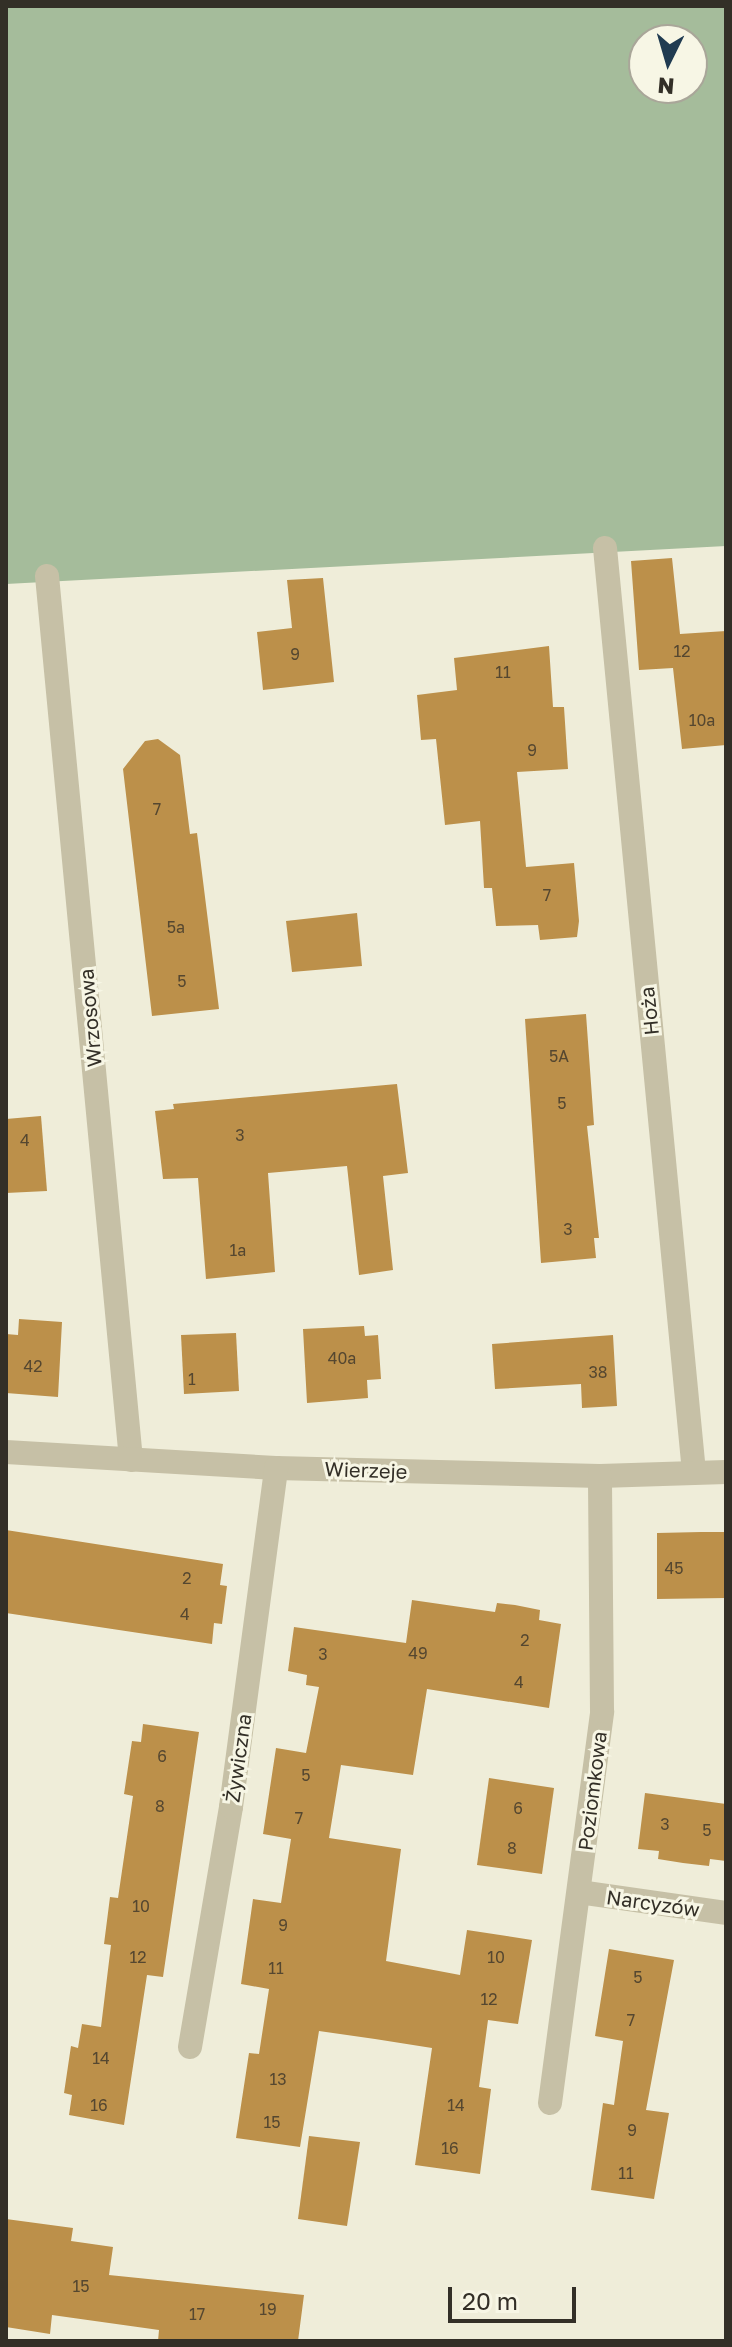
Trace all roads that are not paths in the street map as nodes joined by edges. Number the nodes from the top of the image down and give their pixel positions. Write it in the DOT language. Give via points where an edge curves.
graph roads {
  1 [pos="605,548"];
  2 [pos="47,576"];
  3 [pos="6,1452"];
  4 [pos="131,1460"];
  5 [pos="276,1468"];
  6 [pos="726,1472"];
  7 [pos="694,1473"];
  8 [pos="600,1476"];
  9 [pos="579,1892"];
  10 [pos="726,1913"];
  11 [pos="190,2047"];
  12 [pos="550,2103"];
  1 -- 7 [label="street, Hoża"];
  2 -- 4 [label="street, Wrzosowa"];
  3 -- 4 [label="street, Wierzeje"];
  4 -- 5 [label="street, Wierzeje"];
  5 -- 8 [label="street, Wierzeje"];
  5 -- 11 [label="street, Żywiczna" via="231,1807"];
  6 -- 7 [label="street, Wierzeje"];
  7 -- 8 [label="street, Wierzeje"];
  8 -- 9 [label="street, Poziomkowa" via="602,1711"];
  9 -- 10 [label="street, Narcyzów"];
  9 -- 12 [label="street, Poziomkowa"];
}
